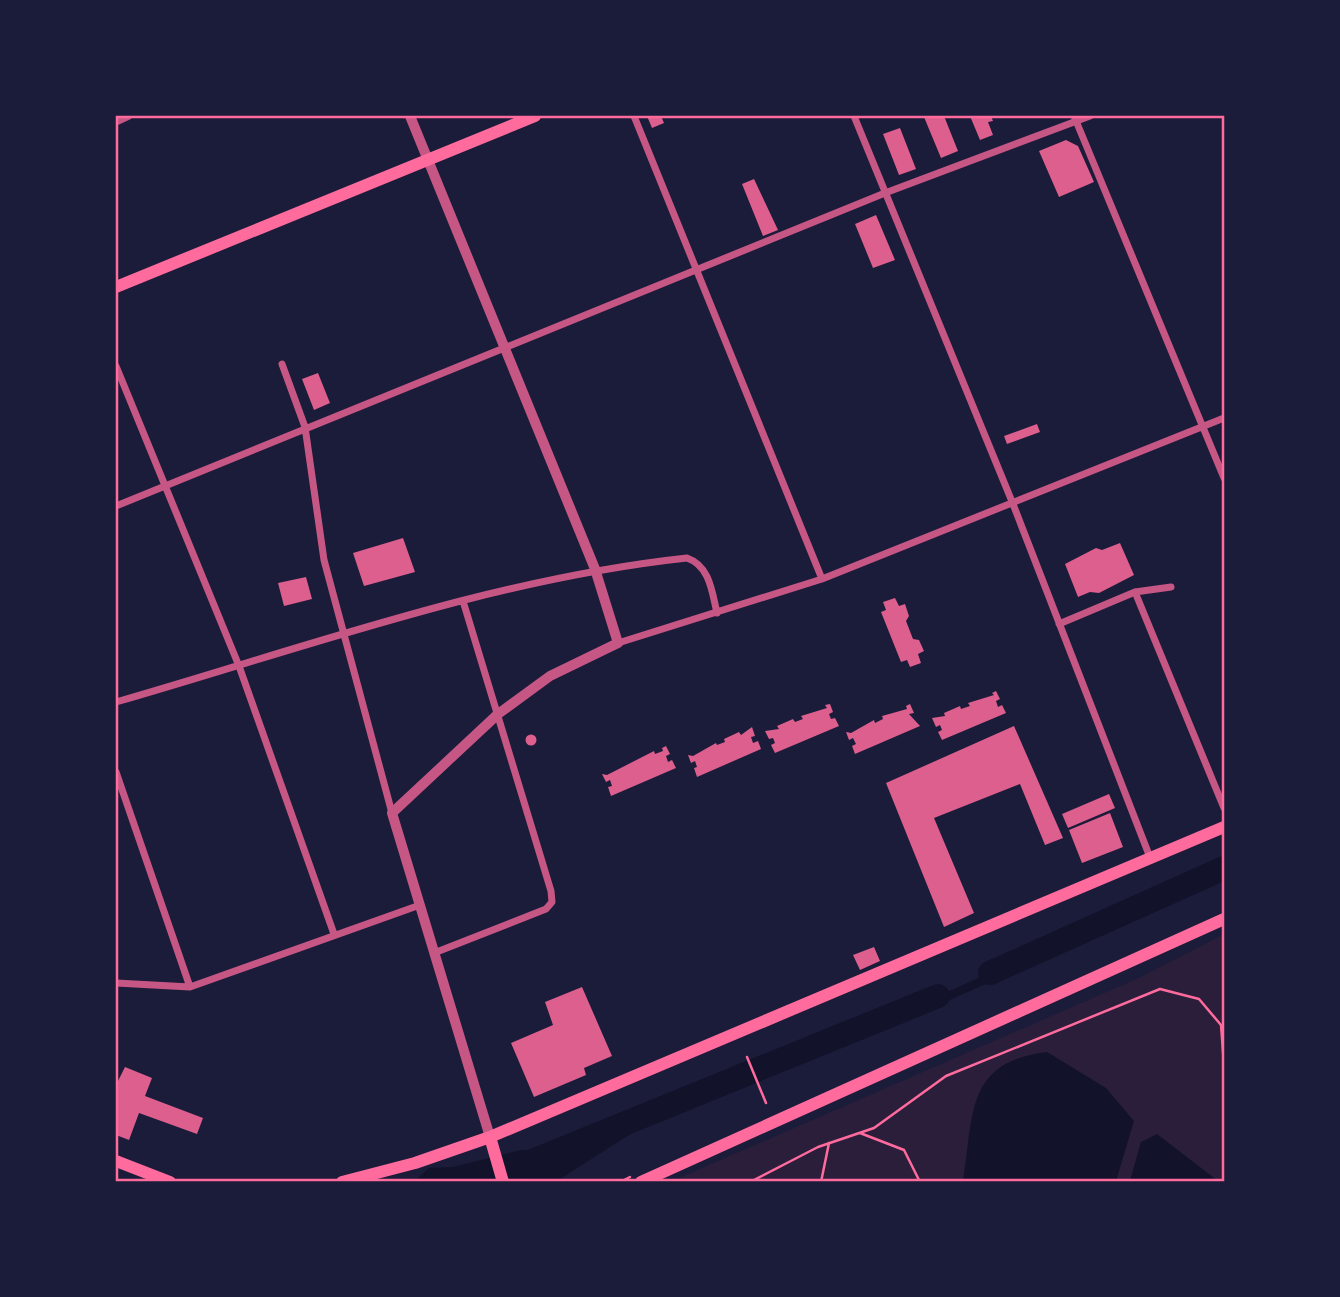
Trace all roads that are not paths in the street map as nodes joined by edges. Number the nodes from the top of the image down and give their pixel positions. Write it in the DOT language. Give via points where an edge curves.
graph roads {
  1 [pos="129,116"];
  2 [pos="410,116"];
  3 [pos="535,116"];
  4 [pos="634,116"];
  5 [pos="854,116"];
  6 [pos="1090,116"];
  7 [pos="1075,118"];
  8 [pos="116,122"];
  9 [pos="428,160"];
  10 [pos="885,193"];
  11 [pos="695,271"];
  12 [pos="116,287"];
  13 [pos="505,347"];
  14 [pos="282,364"];
  15 [pos="116,366"];
  16 [pos="1224,418"];
  17 [pos="305,427"];
  18 [pos="1203,427"];
  19 [pos="1224,478"];
  20 [pos="166,485"];
  21 [pos="1013,504"];
  22 [pos="116,506"];
  23 [pos="595,569"];
  24 [pos="822,579"];
  25 [pos="1171,587"];
  26 [pos="1135,592"];
  27 [pos="463,601"];
  28 [pos="717,613"];
  29 [pos="1059,624"];
  30 [pos="343,635"];
  31 [pos="618,643"];
  32 [pos="239,666"];
  33 [pos="116,702"];
  34 [pos="498,714"];
  35 [pos="116,772"];
  36 [pos="1224,808"];
  37 [pos="392,813"];
  38 [pos="1224,827"];
  39 [pos="1151,860"];
  40 [pos="420,905"];
  41 [pos="1224,919"];
  42 [pos="334,934"];
  43 [pos="434,953"];
  44 [pos="116,983"];
  45 [pos="190,987"];
  46 [pos="490,1137"];
  47 [pos="116,1161"];
  48 [pos="170,1181"];
  49 [pos="342,1181"];
  50 [pos="503,1181"];
  51 [pos="641,1181"];
  1 -- 8 [label="street"];
  2 -- 9 [label="street"];
  3 -- 9 [label="main road"];
  4 -- 11 [label="street"];
  5 -- 10 [label="street"];
  6 -- 7 [label="street"];
  7 -- 10 [label="street"];
  7 -- 18 [label="street"];
  9 -- 12 [label="main road"];
  9 -- 13 [label="street"];
  10 -- 11 [label="street"];
  10 -- 21 [label="street"];
  11 -- 13 [label="street"];
  11 -- 24 [label="street"];
  13 -- 17 [label="street"];
  13 -- 23 [label="street"];
  14 -- 17 [label="street"];
  15 -- 20 [label="street"];
  16 -- 18 [label="street"];
  17 -- 20 [label="street"];
  17 -- 30 [label="street" via="324,560"];
  18 -- 19 [label="street"];
  18 -- 21 [label="street"];
  20 -- 22 [label="street"];
  20 -- 32 [label="street"];
  21 -- 24 [label="street"];
  21 -- 29 [label="street"];
  23 -- 27 [label="street"];
  23 -- 28 [label="street" via="687,558 702,567"];
  23 -- 31 [label="street"];
  24 -- 28 [label="street"];
  25 -- 26 [label="street"];
  26 -- 29 [label="street"];
  26 -- 36 [label="street"];
  27 -- 30 [label="street"];
  27 -- 34 [label="street"];
  28 -- 31 [label="street"];
  29 -- 39 [label="street"];
  30 -- 32 [label="street"];
  30 -- 37 [label="street"];
  31 -- 34 [label="street" via="550,676"];
  32 -- 33 [label="street"];
  32 -- 42 [label="street"];
  34 -- 37 [label="street"];
  34 -- 43 [label="street" via="552,902 546,909"];
  35 -- 45 [label="street"];
  37 -- 40 [label="street"];
  38 -- 39 [label="main road"];
  39 -- 46 [label="main road"];
  40 -- 42 [label="street"];
  40 -- 43 [label="street"];
  41 -- 51 [label="main road"];
  42 -- 45 [label="street"];
  43 -- 46 [label="street"];
  44 -- 45 [label="street"];
  46 -- 49 [label="main road" via="415,1163"];
  46 -- 50 [label="main road"];
  47 -- 48 [label="main road"];
}
